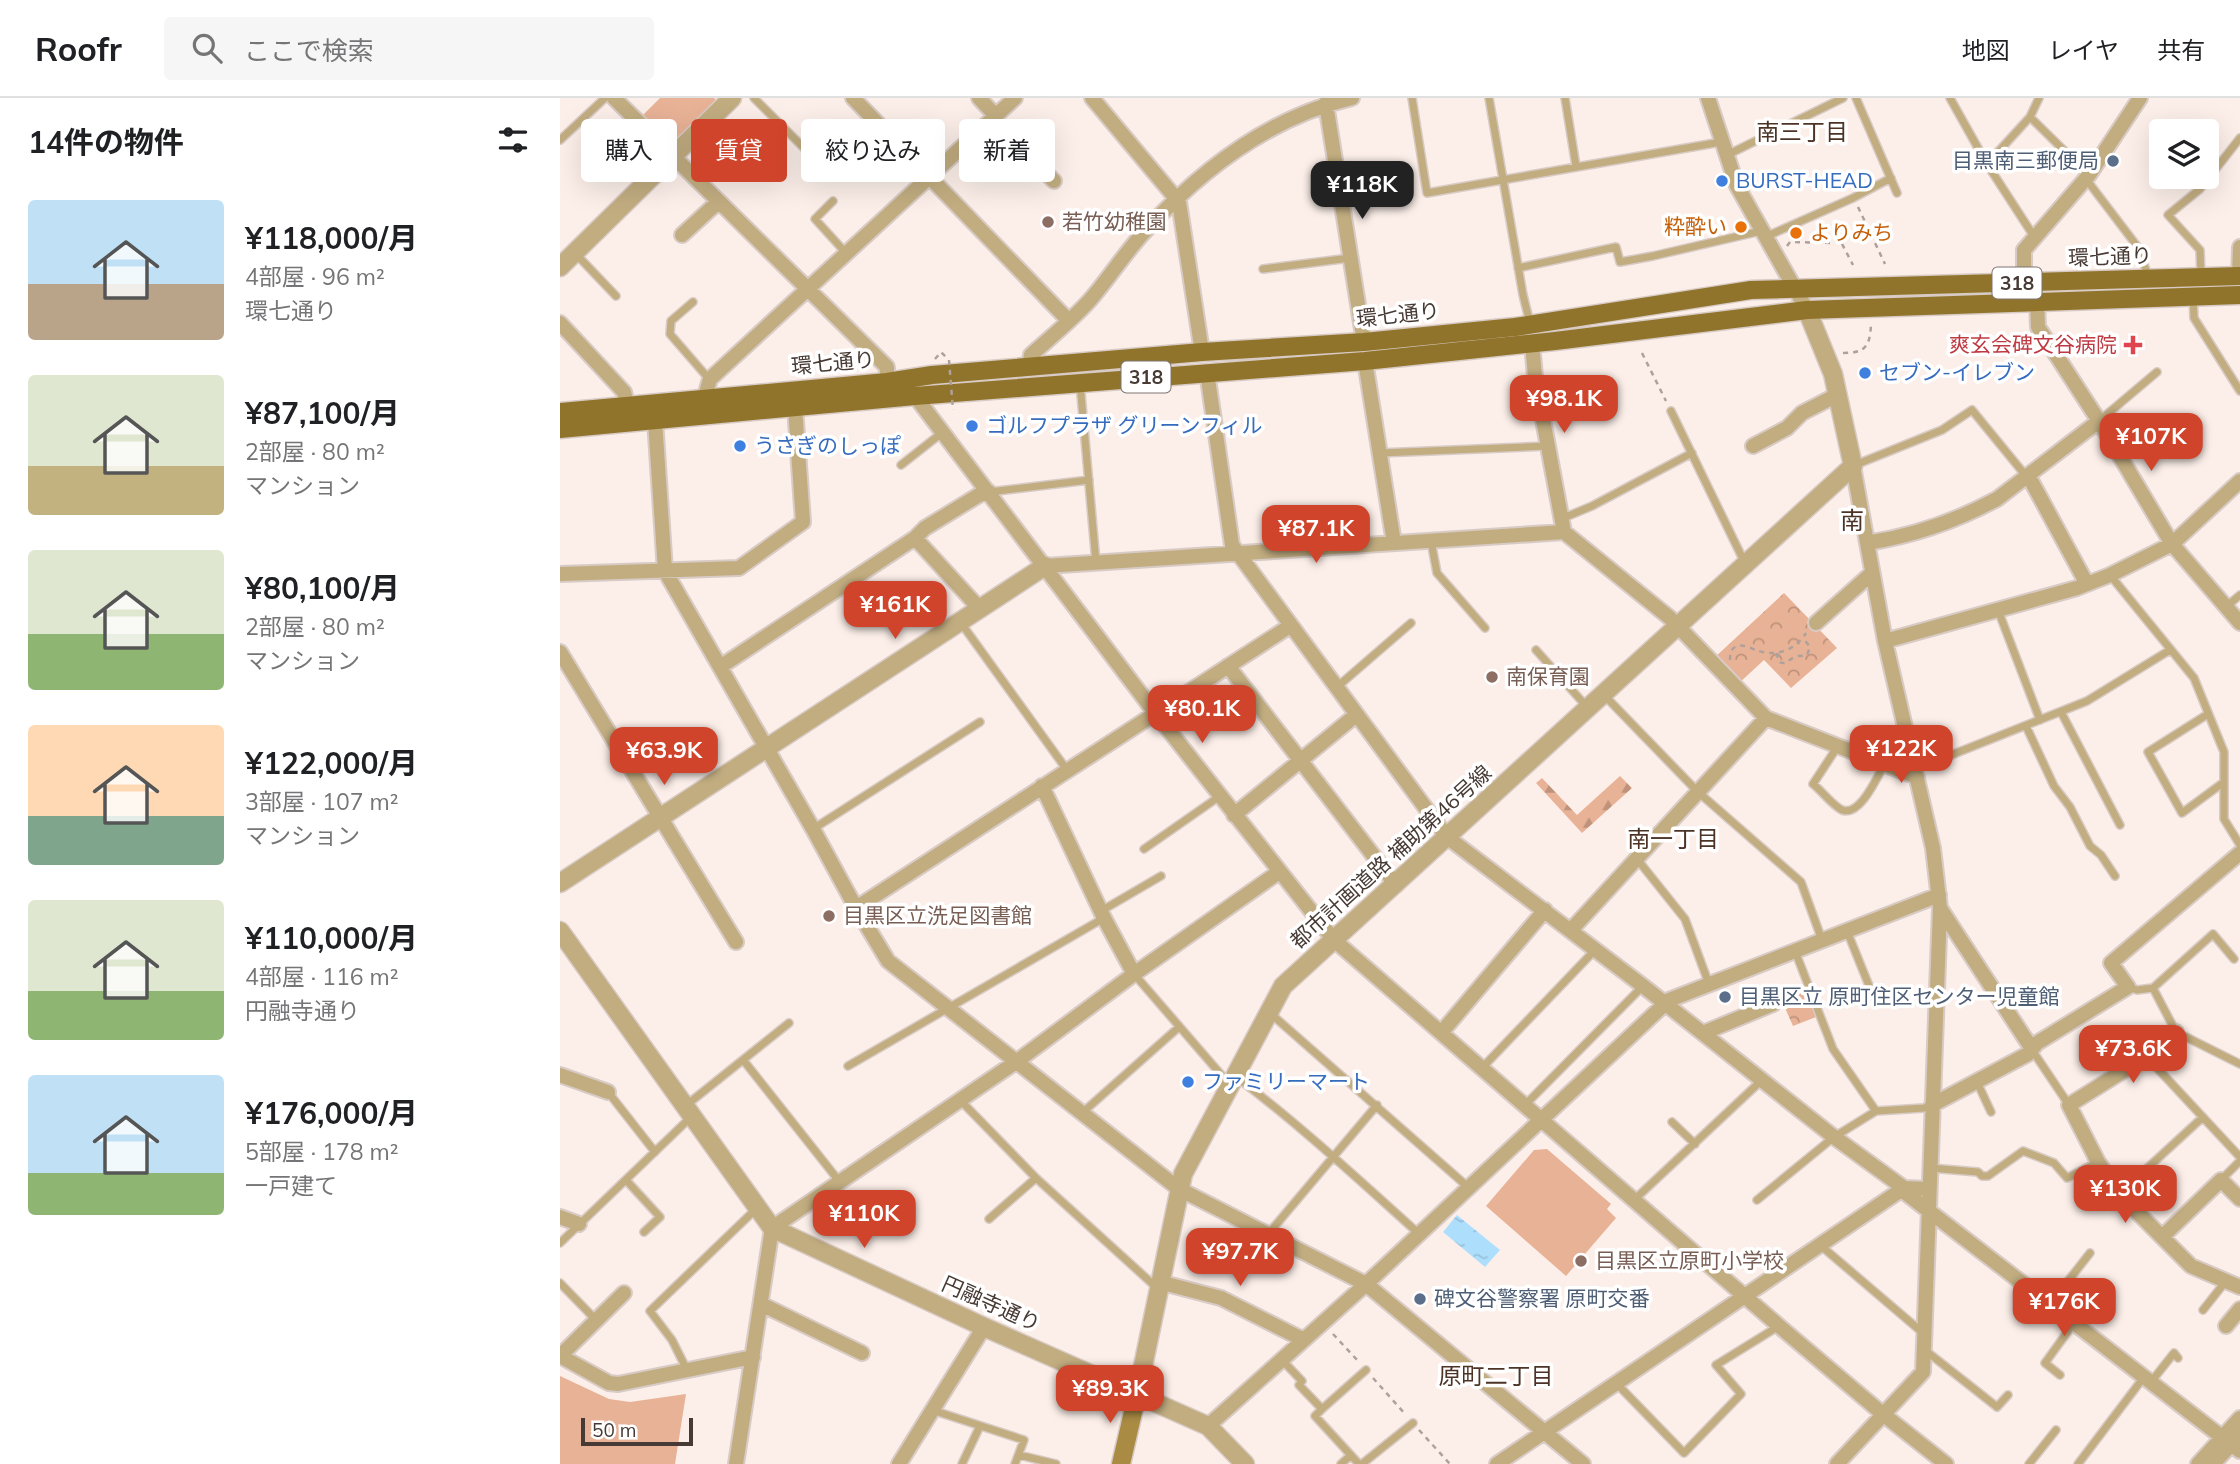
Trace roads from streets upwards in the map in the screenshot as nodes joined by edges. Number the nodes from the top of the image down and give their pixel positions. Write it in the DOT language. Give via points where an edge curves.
graph roads {
  1 [pos="614,98"];
  2 [pos="732,98"];
  3 [pos="853,98"];
  4 [pos="979,98"];
  5 [pos="1015,98"];
  6 [pos="1092,98"];
  7 [pos="1352,98"];
  8 [pos="1708,98"];
  9 [pos="2140,98"];
  10 [pos="1327,101"];
  11 [pos="994,117"];
  12 [pos="634,119"];
  13 [pos="873,119"];
  14 [pos="677,153"];
  15 [pos="677,163"];
  16 [pos="945,163"];
  17 [pos="647,182"];
  18 [pos="925,182"];
  19 [pos="935,182"];
  20 [pos="1175,199"];
  21 [pos="718,202"];
  22 [pos="682,235"];
  23 [pos="2240,247"];
  24 [pos="560,267"];
  25 [pos="2024,283"];
  26 [pos="2240,283"];
  27 [pos="809,288"];
  28 [pos="1793,288"];
  29 [pos="1726,293"];
  30 [pos="2037,300"];
  31 [pos="1807,310"];
  32 [pos="1731,319"];
  33 [pos="1069,321"];
  34 [pos="560,323"];
  35 [pos="1364,342"];
  36 [pos="1532,343"];
  37 [pos="1202,352"];
  38 [pos="1365,361"];
  39 [pos="1029,367"];
  40 [pos="1207,372"];
  41 [pos="887,382"];
  42 [pos="915,396"];
  43 [pos="1837,396"];
  44 [pos="704,400"];
  45 [pos="627,404"];
  46 [pos="795,407"];
  47 [pos="560,412"];
  48 [pos="655,420"];
  49 [pos="2099,421"];
  50 [pos="560,429"];
  51 [pos="1754,446"];
  52 [pos="1853,466"];
  53 [pos="2027,476"];
  54 [pos="2240,481"];
  55 [pos="989,492"];
  56 [pos="1562,525"];
  57 [pos="915,538"];
  58 [pos="1394,543"];
  59 [pos="1867,543"];
  60 [pos="2172,544"];
  61 [pos="1237,553"];
  62 [pos="1045,566"];
  63 [pos="665,571"];
  64 [pos="1872,573"];
  65 [pos="560,574"];
  66 [pos="2087,584"];
  67 [pos="980,609"];
  68 [pos="1816,623"];
  69 [pos="2240,623"];
  70 [pos="1290,626"];
  71 [pos="1677,626"];
  72 [pos="1885,641"];
  73 [pos="561,655"];
  74 [pos="1228,666"];
  75 [pos="720,667"];
  76 [pos="1156,714"];
  77 [pos="1356,715"];
  78 [pos="1766,718"];
  79 [pos="767,748"];
  80 [pos="1301,760"];
  81 [pos="1916,773"];
  82 [pos="1042,786"];
  83 [pos="1234,815"];
  84 [pos="661,816"];
  85 [pos="1447,837"];
  86 [pos="2240,853"];
  87 [pos="1279,872"];
  88 [pos="560,883"];
  89 [pos="1396,885"];
  90 [pos="1939,901"];
  91 [pos="856,908"];
  92 [pos="1545,910"];
  93 [pos="1570,930"];
  94 [pos="560,931"];
  95 [pos="1334,940"];
  96 [pos="736,942"];
  97 [pos="1135,974"];
  98 [pos="1665,1003"];
  99 [pos="1773,1004"];
  100 [pos="2176,1032"];
  101 [pos="1441,1033"];
  102 [pos="1703,1033"];
  103 [pos="2032,1049"];
  104 [pos="1016,1062"];
  105 [pos="560,1075"];
  106 [pos="608,1093"];
  107 [pos="1932,1105"];
  108 [pos="1541,1119"];
  109 [pos="1179,1189"];
  110 [pos="1928,1189"];
  111 [pos="1903,1190"];
  112 [pos="2240,1199"];
  113 [pos="1928,1210"];
  114 [pos="560,1217"];
  115 [pos="579,1224"];
  116 [pos="772,1228"];
  117 [pos="2162,1237"];
  118 [pos="1366,1284"];
  119 [pos="1159,1285"];
  120 [pos="2240,1287"];
  121 [pos="624,1293"];
  122 [pos="1744,1295"];
  123 [pos="761,1304"];
  124 [pos="2240,1309"];
  125 [pos="2226,1326"];
  126 [pos="984,1327"];
  127 [pos="1304,1340"];
  128 [pos="862,1353"];
  129 [pos="560,1356"];
  130 [pos="753,1357"];
  131 [pos="1137,1395"];
  132 [pos="1884,1415"];
  133 [pos="2240,1418"];
  134 [pos="1208,1426"];
  135 [pos="1544,1432"];
  136 [pos="2233,1442"];
  137 [pos="736,1464"];
  138 [pos="899,1464"];
  139 [pos="1121,1464"];
  140 [pos="1245,1464"];
  141 [pos="1497,1464"];
  142 [pos="1583,1464"];
  143 [pos="1837,1464"];
  144 [pos="1946,1464"];
  145 [pos="2197,1464"];
  146 [pos="2213,1464"];
  1 -- 12 [label="street"];
  2 -- 14 [label="street"];
  3 -- 13 [label="street"];
  4 -- 11 [label="street"];
  5 -- 11 [label="street"];
  6 -- 20 [label="street"];
  7 -- 10 [label="street"];
  8 -- 28 [label="street" via="1737,186"];
  9 -- 25 [label="street" via="2088,177 2024,250"];
  10 -- 20 [label="street" via="1239,146"];
  10 -- 35 [label="street"];
  11 -- 16 [label="street"];
  15 -- 21 [label="street"];
  17 -- 24 [label="street"];
  18 -- 27 [label="street"];
  19 -- 33 [label="street"];
  20 -- 33 [label="street"];
  20 -- 37 [label="street" via="1183,223"];
  21 -- 22 [label="street"];
  21 -- 27 [label="street"];
  23 -- 26 [label="street"];
  25 -- 26 [label="main road, 環七通り / 318" via="2201,277"];
  25 -- 28 [label="main road, 環七通り / 318"];
  26 -- 30 [label="main road, 環七通り / 318" via="2193,296"];
  27 -- 41 [label="street" via="887,368"];
  27 -- 44 [label="street" via="710,379"];
  28 -- 29 [label="main road, 環七通り / 318"];
  28 -- 31 [label="street"];
  29 -- 32 [label="main road"];
  29 -- 35 [label="main road, 環七通り / 318" via="1530,324"];
  30 -- 31 [label="main road, 環七通り / 318"];
  30 -- 49 [label="street" via="2038,327"];
  31 -- 32 [label="main road, 環七通り / 318"];
  31 -- 43 [label="street"];
  32 -- 36 [label="main road, 環七通り / 318"];
  33 -- 39 [label="street" via="1031,355"];
  34 -- 45 [label="street" via="624,392"];
  35 -- 37 [label="main road, 環七通り / 318"];
  36 -- 38 [label="main road, 環七通り / 318"];
  36 -- 56 [label="street"];
  37 -- 39 [label="main road, 環七通り / 318"];
  38 -- 40 [label="main road, 環七通り / 318"];
  38 -- 58 [label="street"];
  39 -- 41 [label="main road, 環七通り / 318"];
  40 -- 42 [label="main road, 環七通り / 318"];
  40 -- 61 [label="street" via="1231,545"];
  41 -- 44 [label="main road, 環七通り / 318"];
  42 -- 46 [label="main road, 環七通り / 318"];
  42 -- 55 [label="street"];
  43 -- 51 [label="street"];
  43 -- 52 [label="street"];
  44 -- 45 [label="main road, 環七通り / 318"];
  45 -- 47 [label="main road, 環七通り / 318"];
  46 -- 48 [label="main road, 環七通り / 318"];
  46 -- 63 [label="street" via="803,522 738,568"];
  48 -- 50 [label="main road, 環七通り / 318"];
  48 -- 63 [label="street"];
  49 -- 53 [label="street"];
  49 -- 60 [label="street"];
  52 -- 59 [label="street"];
  52 -- 71 [label="street, 都市計画道路 補助第46号線"];
  53 -- 59 [label="street" via="1980,509 1907,535"];
  53 -- 66 [label="street"];
  54 -- 60 [label="street"];
  55 -- 57 [label="street"];
  55 -- 62 [label="street"];
  56 -- 58 [label="street"];
  56 -- 71 [label="street"];
  57 -- 67 [label="street"];
  57 -- 75 [label="street"];
  58 -- 61 [label="street"];
  59 -- 64 [label="street"];
  60 -- 66 [label="street"];
  60 -- 69 [label="street"];
  61 -- 62 [label="street"];
  61 -- 70 [label="street"];
  62 -- 67 [label="street"];
  62 -- 76 [label="street"];
  63 -- 65 [label="street"];
  63 -- 75 [label="street"];
  64 -- 68 [label="street"];
  64 -- 72 [label="street"];
  66 -- 72 [label="street"];
  67 -- 79 [label="street"];
  70 -- 74 [label="street"];
  70 -- 77 [label="street"];
  71 -- 78 [label="street"];
  71 -- 85 [label="street, 都市計画道路 補助第46号線"];
  72 -- 81 [label="street"];
  73 -- 84 [label="street"];
  74 -- 76 [label="street"];
  74 -- 80 [label="street"];
  75 -- 79 [label="street"];
  76 -- 82 [label="street"];
  76 -- 83 [label="street"];
  77 -- 80 [label="street"];
  77 -- 85 [label="street"];
  78 -- 81 [label="street"];
  78 -- 93 [label="street"];
  79 -- 84 [label="street"];
  79 -- 91 [label="street"];
  80 -- 83 [label="street"];
  80 -- 89 [label="street"];
  81 -- 90 [label="street"];
  82 -- 91 [label="street"];
  82 -- 97 [label="street"];
  83 -- 87 [label="street"];
  84 -- 88 [label="street"];
  84 -- 96 [label="street"];
  85 -- 89 [label="street, 都市計画道路 補助第46号線"];
  85 -- 92 [label="street"];
  86 -- 103 [label="street" via="2111,963 2128,987"];
  87 -- 95 [label="street"];
  87 -- 97 [label="street"];
  89 -- 95 [label="street, 都市計画道路 補助第46号線"];
  90 -- 98 [label="street" via="1822,940"];
  90 -- 103 [label="street"];
  90 -- 107 [label="street"];
  91 -- 104 [label="street" via="888,961"];
  92 -- 93 [label="street"];
  92 -- 101 [label="street"];
  93 -- 98 [label="street"];
  94 -- 116 [label="street, 円融寺通り"];
  95 -- 101 [label="street"];
  95 -- 109 [label="street, 都市計画道路 補助第46号線" via="1283,986"];
  97 -- 104 [label="street"];
  98 -- 102 [label="street"];
  98 -- 108 [label="street"];
  99 -- 102 [label="street"];
  100 -- 117 [label="street" via="2068,1105 2119,1194"];
  101 -- 108 [label="street"];
  102 -- 111 [label="street"];
  103 -- 107 [label="street"];
  104 -- 109 [label="street"];
  104 -- 116 [label="street"];
  105 -- 106 [label="street"];
  107 -- 110 [label="street"];
  108 -- 118 [label="street"];
  108 -- 122 [label="street"];
  109 -- 118 [label="street"];
  109 -- 119 [label="street, 都市計画道路 補助第46号線"];
  110 -- 111 [label="street"];
  110 -- 113 [label="street"];
  111 -- 113 [label="street"];
  111 -- 122 [label="street"];
  112 -- 117 [label="street" via="2221,1180"];
  113 -- 132 [label="street" via="1921,1376"];
  113 -- 136 [label="street"];
  114 -- 115 [label="street"];
  116 -- 123 [label="street"];
  116 -- 126 [label="street, 円融寺通り"];
  117 -- 120 [label="street" via="2191,1266"];
  118 -- 127 [label="street"];
  118 -- 135 [label="street"];
  119 -- 127 [label="street" via="1221,1298"];
  119 -- 131 [label="street, 都市計画道路 補助第46号線"];
  121 -- 129 [label="street"];
  122 -- 132 [label="street"];
  122 -- 135 [label="street"];
  123 -- 128 [label="street"];
  123 -- 130 [label="street"];
  124 -- 125 [label="street"];
  126 -- 131 [label="street, 円融寺通り"];
  126 -- 138 [label="street"];
  127 -- 134 [label="street"];
  129 -- 130 [label="street" via="618,1384"];
  130 -- 137 [label="street"];
  131 -- 134 [label="street, 円融寺通り"];
  131 -- 139 [label="main road"];
  132 -- 143 [label="street"];
  132 -- 144 [label="street"];
  133 -- 136 [label="street"];
  134 -- 140 [label="street, 円融寺通り"];
  135 -- 141 [label="street"];
  135 -- 142 [label="street"];
  136 -- 145 [label="street"];
  136 -- 146 [label="street"];
}
